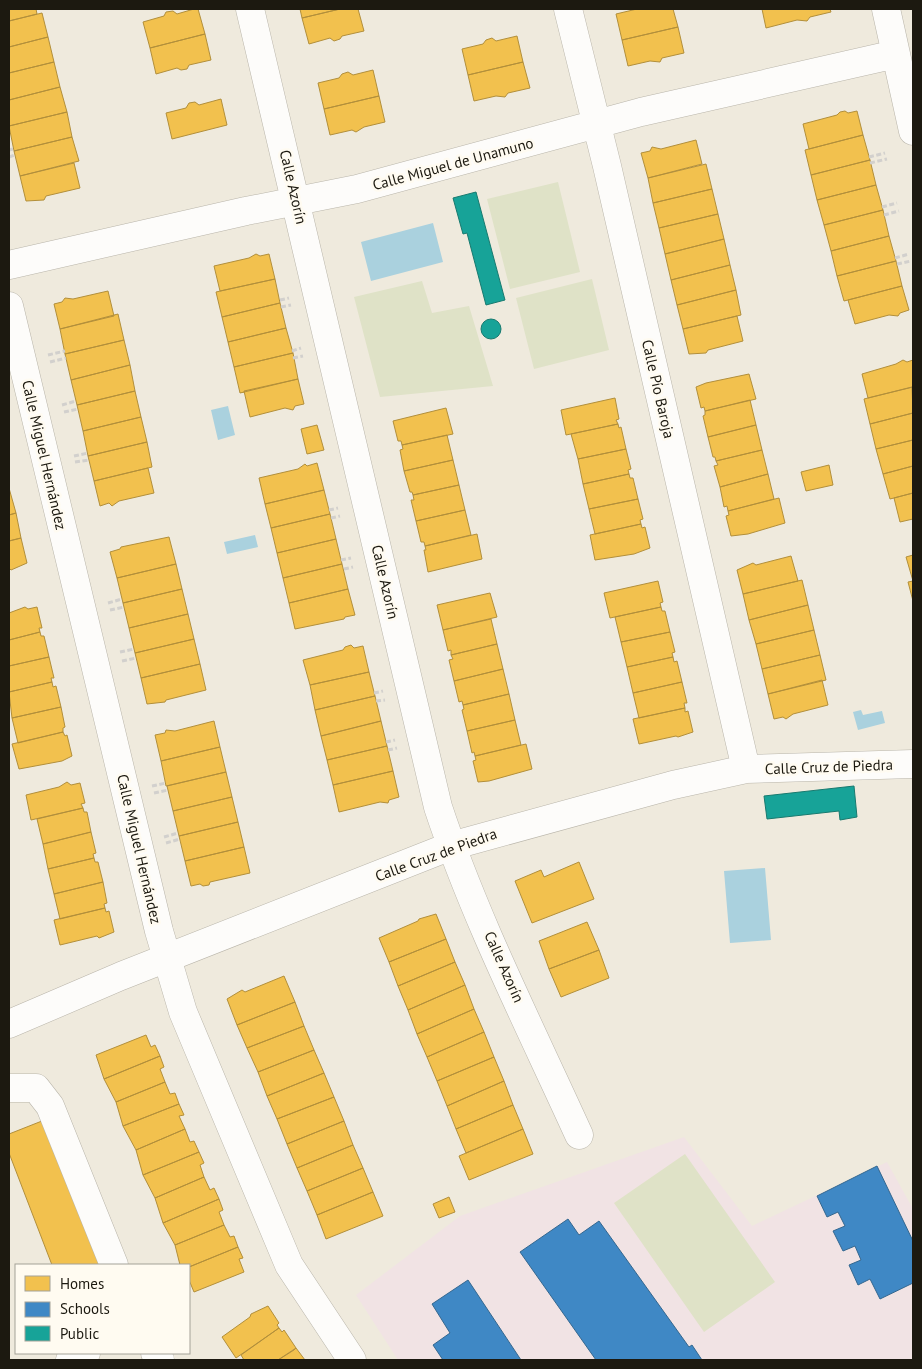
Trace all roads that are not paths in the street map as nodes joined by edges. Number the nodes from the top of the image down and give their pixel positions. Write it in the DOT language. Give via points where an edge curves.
graph roads {
  1 [pos="250,9"];
  2 [pos="568,9"];
  3 [pos="886,9"];
  4 [pos="896,54"];
  5 [pos="596,124"];
  6 [pos="913,132"];
  7 [pos="296,201"];
  8 [pos="9,266"];
  9 [pos="9,306"];
  10 [pos="913,764"];
  11 [pos="746,769"];
  12 [pos="451,846"];
  13 [pos="166,959"];
  14 [pos="9,1024"];
  15 [pos="9,1088"];
  16 [pos="579,1135"];
  17 [pos="114,1264"];
  18 [pos="84,1354"];
  19 [pos="70,1360"];
  20 [pos="352,1360"];
  1 -- 7 [label="street, Calle Azorín"];
  2 -- 5 [label="street, Calle Pío Baroja"];
  3 -- 4 [label="street"];
  4 -- 5 [label="street, Calle Miguel de Unamuno"];
  4 -- 6 [label="street"];
  5 -- 7 [label="street, Calle Miguel de Unamuno" via="356,189"];
  5 -- 11 [label="street, Calle Pío Baroja"];
  7 -- 8 [label="street, Calle Miguel de Unamuno"];
  7 -- 12 [label="street, Calle Azorín" via="436,797"];
  9 -- 13 [label="street, Calle Miguel Hernández"];
  10 -- 11 [label="street, Calle Cruz de Piedra"];
  11 -- 12 [label="street, Calle Cruz de Piedra" via="673,785"];
  12 -- 13 [label="street, Calle Cruz de Piedra"];
  12 -- 16 [label="street, Calle Azorín"];
  13 -- 14 [label="street, Calle Cruz de Piedra"];
  13 -- 20 [label="street, Calle Miguel Hernández" via="183,1012 289,1265"];
  15 -- 17 [label="street" via="36,1088 50,1106"];
  18 -- 19 [label="street"];
}
